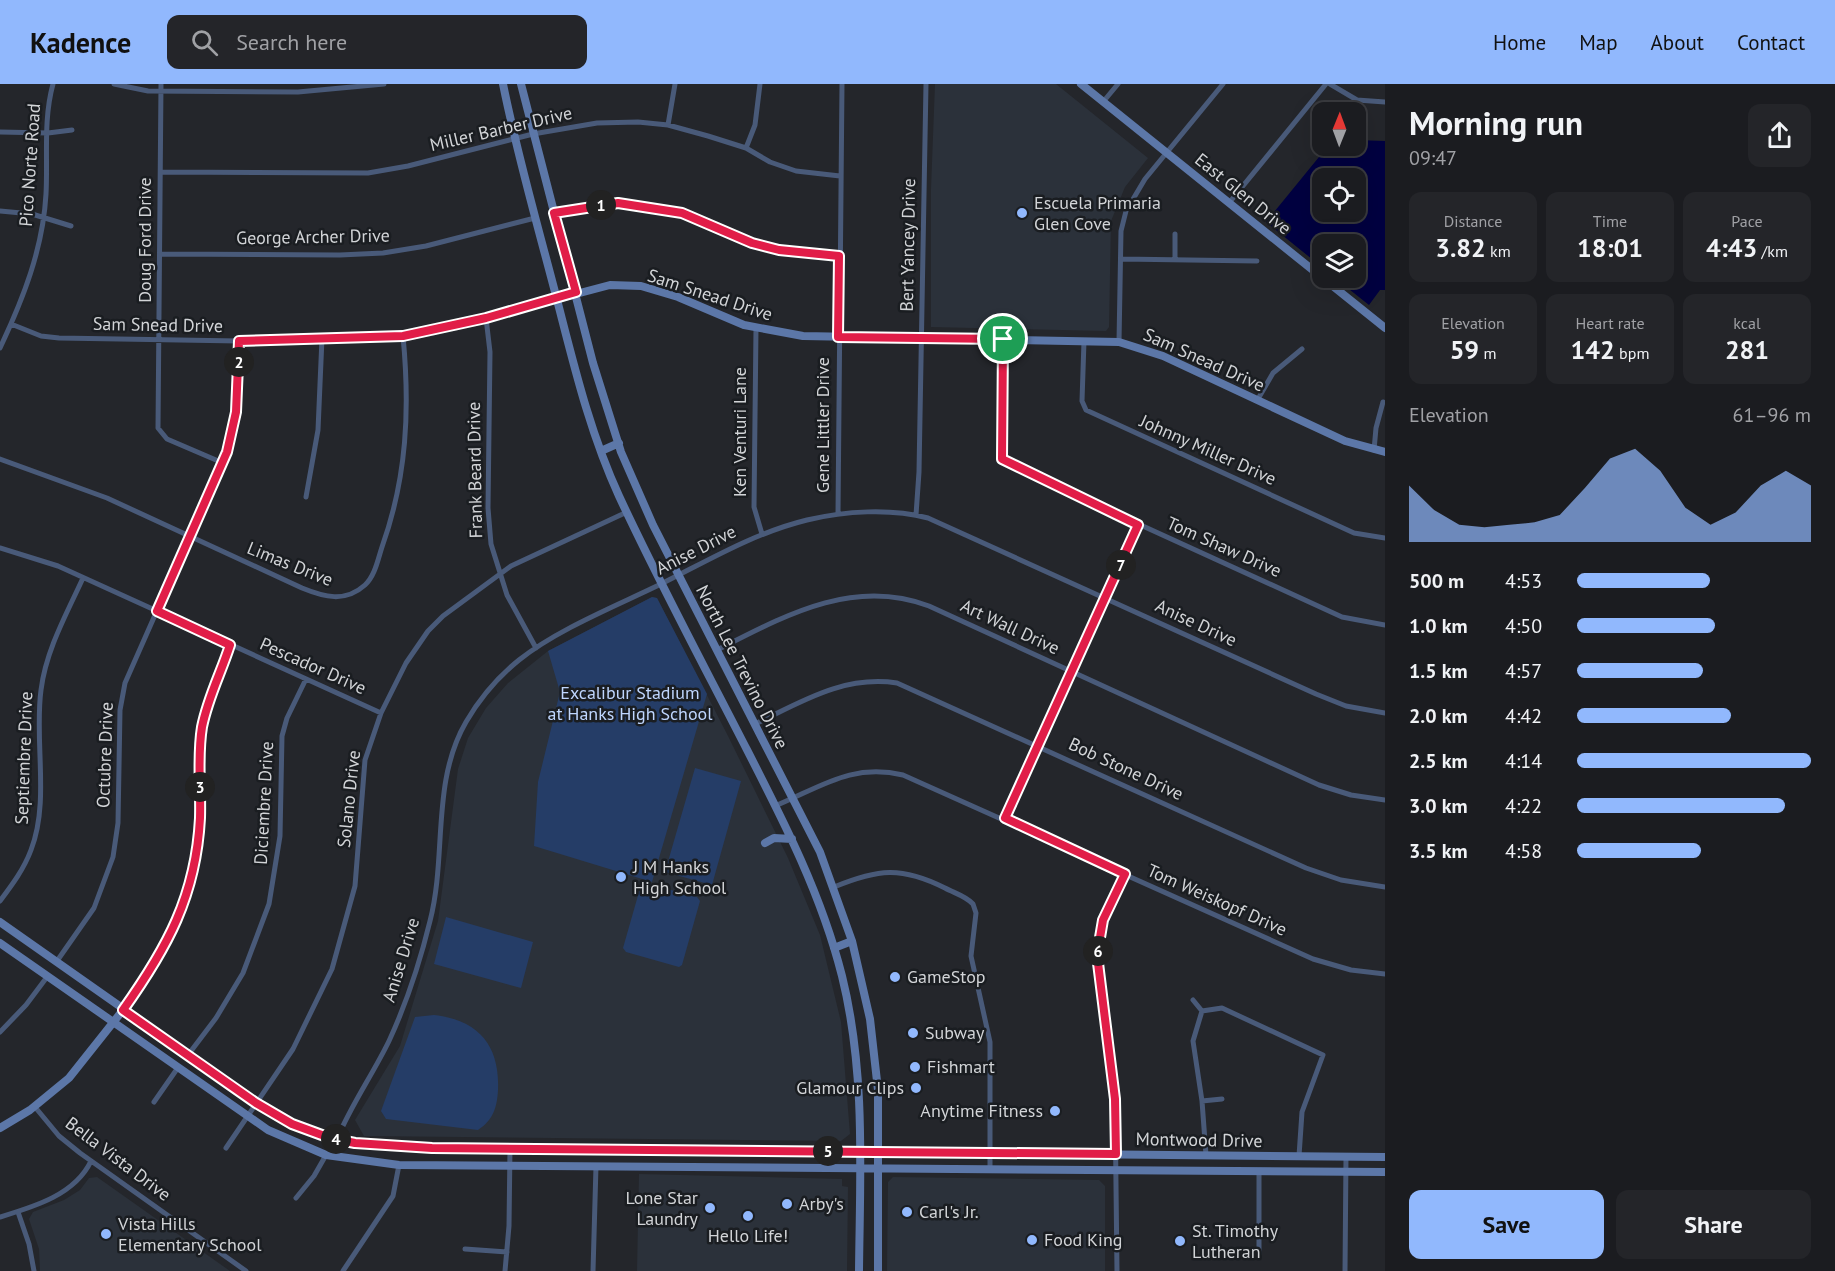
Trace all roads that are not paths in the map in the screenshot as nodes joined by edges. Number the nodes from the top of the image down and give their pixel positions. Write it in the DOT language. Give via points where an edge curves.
graph roads {
  1 [pos="53,84"];
  2 [pos="114,84"];
  3 [pos="161,84"];
  4 [pos="384,84"];
  5 [pos="503,84"];
  6 [pos="521,84"];
  7 [pos="675,84"];
  8 [pos="760,84"];
  9 [pos="842,84"];
  10 [pos="926,84"];
  11 [pos="1081,84"];
  12 [pos="1118,84"];
  13 [pos="1223,84"];
  14 [pos="1328,84"];
  15 [pos="161,91"];
  16 [pos="1103,102"];
  17 [pos="1385,102"];
  18 [pos="668,125"];
  19 [pos="72,130"];
  20 [pos="0,132"];
  21 [pos="48,134"];
  22 [pos="533,134"];
  23 [pos="514,139"];
  24 [pos="746,148"];
  25 [pos="1167,153"];
  26 [pos="161,172"];
  27 [pos="840,176"];
  28 [pos="1229,203"];
  29 [pos="0,211"];
  30 [pos="554,213"];
  31 [pos="44,218"];
  32 [pos="535,218"];
  33 [pos="71,226"];
  34 [pos="1175,234"];
  35 [pos="160,254"];
  36 [pos="839,256"];
  37 [pos="1121,259"];
  38 [pos="1175,260"];
  39 [pos="1257,261"];
  40 [pos="576,292"];
  41 [pos="557,299"];
  42 [pos="486,318"];
  43 [pos="11,324"];
  44 [pos="756,328"];
  45 [pos="1385,328"];
  46 [pos="403,336"];
  47 [pos="838,337"];
  48 [pos="322,338"];
  49 [pos="922,338"];
  50 [pos="160,339"];
  51 [pos="1003,339"];
  52 [pos="239,341"];
  53 [pos="1084,341"];
  54 [pos="1119,342"];
  55 [pos="0,348"];
  56 [pos="1302,349"];
  57 [pos="1258,399"];
  58 [pos="1383,402"];
  59 [pos="619,443"];
  60 [pos="1374,450"];
  61 [pos="601,451"];
  62 [pos="1385,452"];
  63 [pos="0,459"];
  64 [pos="223,463"];
  65 [pos="306,497"];
  66 [pos="627,512"];
  67 [pos="838,514"];
  68 [pos="916,515"];
  69 [pos="1138,525"];
  70 [pos="762,534"];
  71 [pos="192,537"];
  72 [pos="1385,538"];
  73 [pos="1,548"];
  74 [pos="0,556"];
  75 [pos="499,574"];
  76 [pos="679,575"];
  77 [pos="82,578"];
  78 [pos="661,584"];
  79 [pos="1106,598"];
  80 [pos="157,611"];
  81 [pos="1385,625"];
  82 [pos="230,645"];
  83 [pos="536,648"];
  84 [pos="717,650"];
  85 [pos="1072,672"];
  86 [pos="306,679"];
  87 [pos="1385,712"];
  88 [pos="381,713"];
  89 [pos="755,724"];
  90 [pos="1038,746"];
  91 [pos="792,799"];
  92 [pos="1385,800"];
  93 [pos="775,806"];
  94 [pos="1005,818"];
  95 [pos="792,839"];
  96 [pos="765,843"];
  97 [pos="1125,874"];
  98 [pos="834,887"];
  99 [pos="1385,887"];
  100 [pos="0,901"];
  101 [pos="0,922"];
  102 [pos="852,941"];
  103 [pos="0,943"];
  104 [pos="834,948"];
  105 [pos="57,961"];
  106 [pos="1385,974"];
  107 [pos="47,977"];
  108 [pos="1193,1000"];
  109 [pos="123,1010"];
  110 [pos="1202,1011"];
  111 [pos="111,1023"];
  112 [pos="0,1032"];
  113 [pos="188,1055"];
  114 [pos="177,1069"];
  115 [pos="1222,1099"];
  116 [pos="1202,1101"];
  117 [pos="154,1102"];
  118 [pos="256,1103"];
  119 [pos="35,1107"];
  120 [pos="246,1117"];
  121 [pos="0,1128"];
  122 [pos="337,1139"];
  123 [pos="226,1148"];
  124 [pos="510,1148"];
  125 [pos="688,1151"];
  126 [pos="861,1151"];
  127 [pos="878,1152"];
  128 [pos="991,1152"];
  129 [pos="1116,1154"];
  130 [pos="326,1155"];
  131 [pos="1206,1155"];
  132 [pos="1299,1156"];
  133 [pos="1346,1156"];
  134 [pos="1385,1157"];
  135 [pos="91,1161"];
  136 [pos="399,1165"];
  137 [pos="509,1165"];
  138 [pos="596,1166"];
  139 [pos="688,1167"];
  140 [pos="860,1167"];
  141 [pos="879,1168"];
  142 [pos="990,1169"];
  143 [pos="1116,1170"];
  144 [pos="1259,1172"];
  145 [pos="1346,1172"];
  146 [pos="1385,1172"];
  147 [pos="296,1197"];
  148 [pos="18,1212"];
  149 [pos="0,1217"];
  150 [pos="465,1249"];
  151 [pos="507,1252"];
  152 [pos="1259,1254"];
  153 [pos="34,1271"];
  154 [pos="246,1271"];
  155 [pos="343,1271"];
  156 [pos="506,1271"];
  157 [pos="593,1271"];
  158 [pos="859,1271"];
  159 [pos="878,1271"];
  160 [pos="1117,1271"];
  161 [pos="1345,1271"];
  1 -- 21 [label="street, Pico Norte Road"];
  2 -- 15 [label="street"];
  3 -- 15 [label="street, Doug Ford Drive"];
  4 -- 15 [label="street" via="298,92"];
  5 -- 23 [label="main road, North Lee Trevino Drive"];
  6 -- 22 [label="main road, North Lee Trevino Drive"];
  7 -- 18 [label="street"];
  8 -- 24 [label="street"];
  9 -- 27 [label="street, Gene Littler Drive"];
  10 -- 49 [label="street, Bert Yancey Drive"];
  11 -- 16 [label="main road, East Glen Drive"];
  12 -- 16 [label="street"];
  13 -- 25 [label="street"];
  14 -- 17 [label="street" via="1357,100"];
  14 -- 28 [label="street"];
  15 -- 26 [label="street, Doug Ford Drive"];
  16 -- 25 [label="main road, East Glen Drive"];
  18 -- 22 [label="street, Miller Barber Drive" via="597,123"];
  18 -- 24 [label="street, Miller Barber Drive"];
  19 -- 21 [label="street"];
  20 -- 21 [label="street"];
  21 -- 31 [label="street, Pico Norte Road"];
  22 -- 23 [label="street, Miller Barber Drive"];
  22 -- 30 [label="main road, North Lee Trevino Drive"];
  23 -- 26 [label="street, Miller Barber Drive" via="368,173"];
  23 -- 32 [label="main road, North Lee Trevino Drive"];
  24 -- 27 [label="street, Miller Barber Drive" via="796,171"];
  25 -- 28 [label="main road, East Glen Drive"];
  25 -- 37 [label="street" via="1126,211"];
  26 -- 35 [label="street, Doug Ford Drive"];
  27 -- 36 [label="street, Gene Littler Drive"];
  28 -- 45 [label="main road, East Glen Drive"];
  29 -- 31 [label="street"];
  30 -- 36 [label="street" via="604,204 645,205 696,217 752,243"];
  30 -- 40 [label="main road, North Lee Trevino Drive"];
  31 -- 33 [label="street"];
  31 -- 43 [label="street, Pico Norte Road" via="31,276"];
  32 -- 35 [label="street, George Archer Drive" via="383,253"];
  32 -- 41 [label="main road, North Lee Trevino Drive"];
  34 -- 38 [label="street"];
  35 -- 50 [label="street, Doug Ford Drive"];
  36 -- 47 [label="street, Gene Littler Drive"];
  37 -- 38 [label="street"];
  37 -- 54 [label="street"];
  38 -- 39 [label="street"];
  40 -- 41 [label="main road, Sam Snead Drive"];
  40 -- 44 [label="main road, Sam Snead Drive" via="610,285 641,286"];
  40 -- 59 [label="main road, North Lee Trevino Drive" via="593,363"];
  41 -- 42 [label="street, Sam Snead Drive"];
  41 -- 61 [label="main road, North Lee Trevino Drive"];
  42 -- 46 [label="street, Sam Snead Drive"];
  42 -- 75 [label="street, Frank Beard Drive" via="490,352 489,528"];
  43 -- 50 [label="street, Sam Snead Drive" via="49,338"];
  43 -- 55 [label="street, Pico Norte Road"];
  44 -- 47 [label="main road, Sam Snead Drive"];
  44 -- 70 [label="street, Ken Venturi Lane" via="754,507"];
  46 -- 48 [label="street, Sam Snead Drive"];
  46 -- 71 [label="street, Limas Drive" via="408,409 404,465 388,530 366,585 344,596 325,597"];
  47 -- 49 [label="main road, Sam Snead Drive"];
  47 -- 67 [label="street, Gene Littler Drive"];
  48 -- 52 [label="street, Sam Snead Drive"];
  48 -- 65 [label="street" via="319,418"];
  49 -- 51 [label="main road, Sam Snead Drive"];
  49 -- 68 [label="street, Bert Yancey Drive"];
  50 -- 52 [label="street, Sam Snead Drive"];
  50 -- 64 [label="street, Doug Ford Drive" via="157,420 161,434"];
  51 -- 53 [label="main road, Sam Snead Drive"];
  51 -- 69 [label="street, Tom Shaw Drive" via="1002,459"];
  52 -- 64 [label="street, Octubre Drive" via="236,412"];
  53 -- 54 [label="main road, Sam Snead Drive"];
  53 -- 72 [label="street, Johnny Miller Drive" via="1086,410 1354,532"];
  54 -- 57 [label="main road, Sam Snead Drive" via="1162,356"];
  56 -- 57 [label="street" via="1273,373"];
  57 -- 60 [label="main road, Sam Snead Drive" via="1345,441"];
  58 -- 60 [label="street"];
  59 -- 61 [label="main road"];
  59 -- 76 [label="main road, North Lee Trevino Drive" via="642,502"];
  60 -- 62 [label="main road, Sam Snead Drive"];
  61 -- 66 [label="main road, North Lee Trevino Drive"];
  63 -- 71 [label="street, Limas Drive" via="100,495"];
  64 -- 71 [label="street, Octubre Drive"];
  66 -- 75 [label="street, Solano Drive" via="536,552"];
  66 -- 78 [label="main road, North Lee Trevino Drive"];
  67 -- 68 [label="street, Anise Drive"];
  67 -- 70 [label="street, Anise Drive"];
  68 -- 79 [label="street, Anise Drive"];
  69 -- 79 [label="street"];
  69 -- 81 [label="street, Tom Shaw Drive" via="1342,617"];
  70 -- 76 [label="street, Anise Drive"];
  71 -- 80 [label="street, Octubre Drive"];
  73 -- 74 [label="street"];
  73 -- 77 [label="street, Pescador Drive" via="38,558"];
  75 -- 83 [label="street, Frank Beard Drive"];
  75 -- 88 [label="street, Solano Drive" via="428,631 406,663"];
  76 -- 78 [label="street, Anise Drive"];
  76 -- 84 [label="main road, North Lee Trevino Drive"];
  77 -- 80 [label="street, Pescador Drive"];
  77 -- 100 [label="street, Septiembre Drive" via="53,644 41,688 35,838 22,869"];
  78 -- 83 [label="street, Anise Drive"];
  78 -- 93 [label="main road, North Lee Trevino Drive"];
  79 -- 85 [label="street"];
  79 -- 87 [label="street, Anise Drive" via="1316,694 1346,706"];
  80 -- 82 [label="street, Pescador Drive"];
  80 -- 105 [label="street, Octubre Drive" via="122,696 117,829 107,878 94,908"];
  82 -- 86 [label="street, Pescador Drive"];
  82 -- 109 [label="street" via="208,699 202,730 198,841 189,888 163,951"];
  83 -- 122 [label="street, Anise Drive" via="506,671 483,696 456,741 444,790 438,877 420,961 390,1038"];
  84 -- 85 [label="street, Art Wall Drive" via="793,611 837,600 887,596 929,606"];
  84 -- 89 [label="main road, North Lee Trevino Drive"];
  85 -- 90 [label="street"];
  85 -- 92 [label="street, Art Wall Drive" via="1319,785"];
  86 -- 88 [label="street, Pescador Drive"];
  86 -- 113 [label="street, Diciembre Drive" via="282,736 280,836 269,904 243,973"];
  88 -- 118 [label="street, Solano Drive" via="365,760 355,886 341,944 306,1025"];
  89 -- 90 [label="street, Bob Stone Drive" via="825,691 852,683 882,681 909,687"];
  89 -- 91 [label="main road, North Lee Trevino Drive"];
  90 -- 94 [label="street"];
  90 -- 99 [label="street, Bob Stone Drive" via="1306,868 1341,880"];
  91 -- 93 [label="street, Tom Weiskopf Drive"];
  91 -- 94 [label="street, Tom Weiskopf Drive" via="837,777 878,770 915,779"];
  91 -- 98 [label="main road, North Lee Trevino Drive"];
  93 -- 95 [label="main road, North Lee Trevino Drive"];
  94 -- 97 [label="street, Tom Weiskopf Drive"];
  95 -- 96 [label="main road" via="774,838"];
  95 -- 104 [label="main road, North Lee Trevino Drive" via="812,882"];
  97 -- 106 [label="street, Tom Weiskopf Drive" via="1313,959 1351,970"];
  97 -- 129 [label="street" via="1103,920 1097,955 1114,1087"];
  98 -- 102 [label="main road, North Lee Trevino Drive"];
  98 -- 128 [label="street" via="875,872 894,871 924,878 973,904 976,913 971,956 990,1042"];
  101 -- 105 [label="main road, Montwood Drive"];
  102 -- 104 [label="main road"];
  102 -- 127 [label="main road, North Lee Trevino Drive" via="874,1047"];
  103 -- 107 [label="main road, Montwood Drive"];
  104 -- 126 [label="main road, North Lee Trevino Drive" via="855,1042"];
  105 -- 109 [label="main road, Montwood Drive"];
  107 -- 111 [label="main road, Montwood Drive"];
  107 -- 112 [label="street"];
  108 -- 110 [label="street"];
  109 -- 111 [label="main road"];
  109 -- 113 [label="main road, Montwood Drive"];
  110 -- 116 [label="street" via="1193,1041"];
  110 -- 132 [label="street" via="1222,1008 1323,1055 1302,1112"];
  111 -- 114 [label="main road, Montwood Drive"];
  111 -- 119 [label="main road" via="85,1060"];
  113 -- 118 [label="main road, Montwood Drive"];
  114 -- 117 [label="street"];
  114 -- 120 [label="main road, Montwood Drive"];
  115 -- 116 [label="street"];
  116 -- 131 [label="street"];
  118 -- 120 [label="street, Solano Drive"];
  118 -- 122 [label="main road, Montwood Drive" via="292,1124"];
  119 -- 121 [label="main road"];
  119 -- 135 [label="street, Bella Vista Drive" via="59,1136"];
  120 -- 123 [label="street, Solano Drive"];
  120 -- 130 [label="main road, Montwood Drive" via="279,1137"];
  122 -- 124 [label="main road, Montwood Drive" via="383,1146"];
  124 -- 125 [label="main road, Montwood Drive"];
  124 -- 137 [label="street"];
  125 -- 126 [label="main road, Montwood Drive"];
  125 -- 139 [label="main road"];
  126 -- 127 [label="main road, Montwood Drive"];
  126 -- 140 [label="main road, North Lee Trevino Drive"];
  127 -- 128 [label="main road, Montwood Drive"];
  127 -- 141 [label="main road, North Lee Trevino Drive"];
  128 -- 129 [label="main road, Montwood Drive"];
  128 -- 142 [label="street"];
  129 -- 131 [label="main road, Montwood Drive"];
  129 -- 143 [label="street"];
  130 -- 136 [label="main road, Montwood Drive"];
  130 -- 147 [label="street"];
  131 -- 132 [label="main road, Montwood Drive"];
  132 -- 133 [label="main road, Montwood Drive"];
  133 -- 134 [label="main road, Montwood Drive"];
  133 -- 145 [label="street"];
  135 -- 148 [label="street" via="70,1187"];
  135 -- 154 [label="street, Bella Vista Drive"];
  136 -- 137 [label="main road, Montwood Drive"];
  136 -- 155 [label="street" via="393,1196"];
  137 -- 138 [label="main road, Montwood Drive"];
  137 -- 151 [label="street"];
  138 -- 139 [label="main road, Montwood Drive"];
  138 -- 157 [label="street"];
  139 -- 140 [label="main road, Montwood Drive"];
  140 -- 141 [label="main road, Montwood Drive"];
  140 -- 158 [label="main road, North Lee Trevino Drive"];
  141 -- 142 [label="main road, Montwood Drive"];
  141 -- 159 [label="main road, North Lee Trevino Drive"];
  142 -- 143 [label="main road, Montwood Drive"];
  143 -- 144 [label="main road, Montwood Drive"];
  143 -- 160 [label="street"];
  144 -- 145 [label="main road, Montwood Drive"];
  144 -- 152 [label="street"];
  145 -- 146 [label="main road, Montwood Drive"];
  145 -- 161 [label="street"];
  148 -- 149 [label="street"];
  148 -- 153 [label="street"];
  150 -- 151 [label="street"];
  151 -- 156 [label="street"];
}
